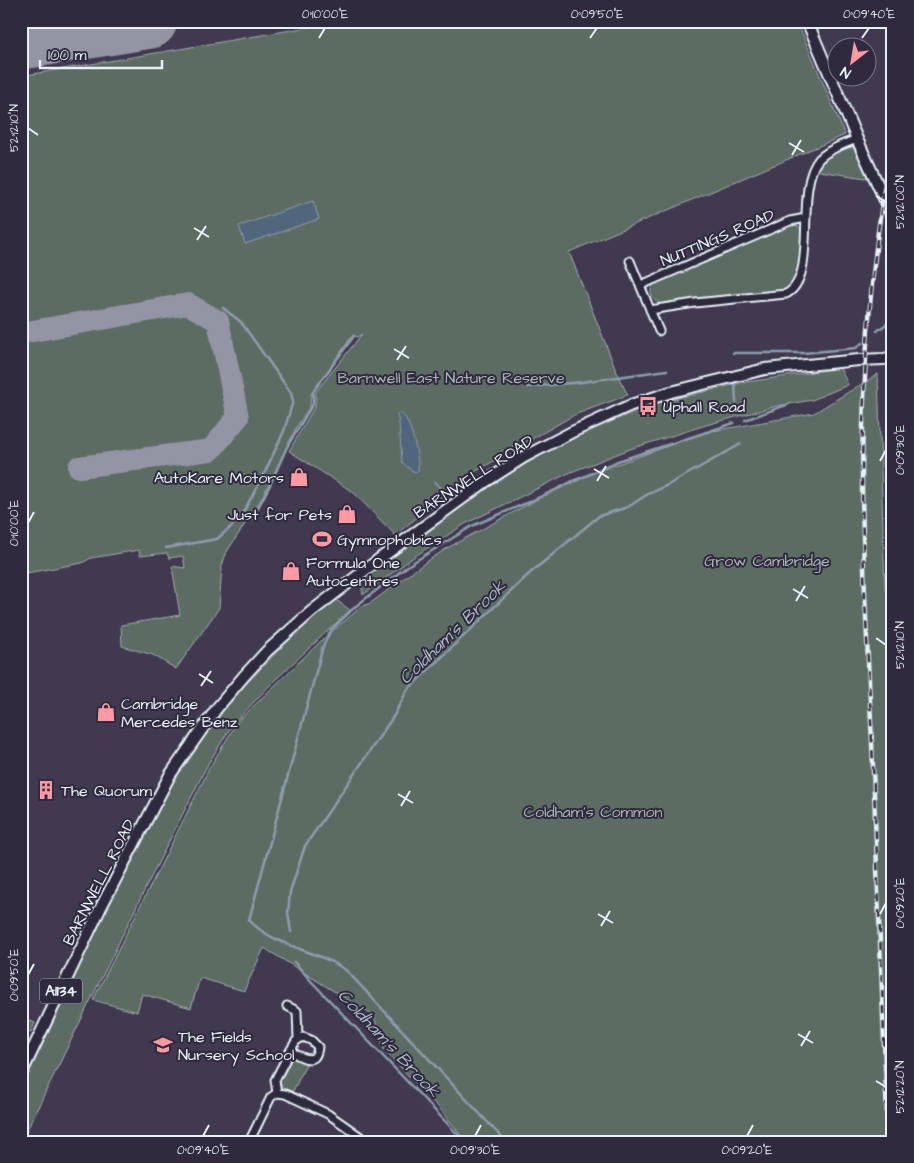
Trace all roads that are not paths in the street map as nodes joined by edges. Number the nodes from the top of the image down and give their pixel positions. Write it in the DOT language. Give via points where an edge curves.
graph roads {
  1 [pos="807,21"];
  2 [pos="857,139"];
  3 [pos="806,218"];
  4 [pos="893,218"];
  5 [pos="630,261"];
  6 [pos="640,285"];
  7 [pos="650,310"];
  8 [pos="659,331"];
  9 [pos="890,359"];
  10 [pos="288,1006"];
  11 [pos="298,1038"];
  12 [pos="290,1051"];
  13 [pos="21,1074"];
  14 [pos="277,1094"];
  15 [pos="249,1142"];
  16 [pos="368,1142"];
  1 -- 2 [label="main road"];
  2 -- 3 [label="street" via="826,153 815,165 808,186"];
  2 -- 4 [label="main road"];
  3 -- 6 [label="street, NUTTINGS ROAD" via="790,221"];
  3 -- 7 [label="street" via="801,277 791,292"];
  5 -- 6 [label="street"];
  6 -- 7 [label="street"];
  7 -- 8 [label="street"];
  9 -- 13 [label="main road, BARNWELL ROAD / A1134" via="765,369 631,405 524,457 485,482 312,611 244,676 170,775 100,909"];
  10 -- 11 [label="street" via="297,1011"];
  11 -- 12 [label="street"];
  11 -- 12 [label="street" via="312,1040 318,1047 317,1052 309,1059"];
  12 -- 14 [label="street" via="275,1080"];
  14 -- 15 [label="street" via="271,1097"];
  14 -- 16 [label="street" via="284,1094 328,1114"];
}
